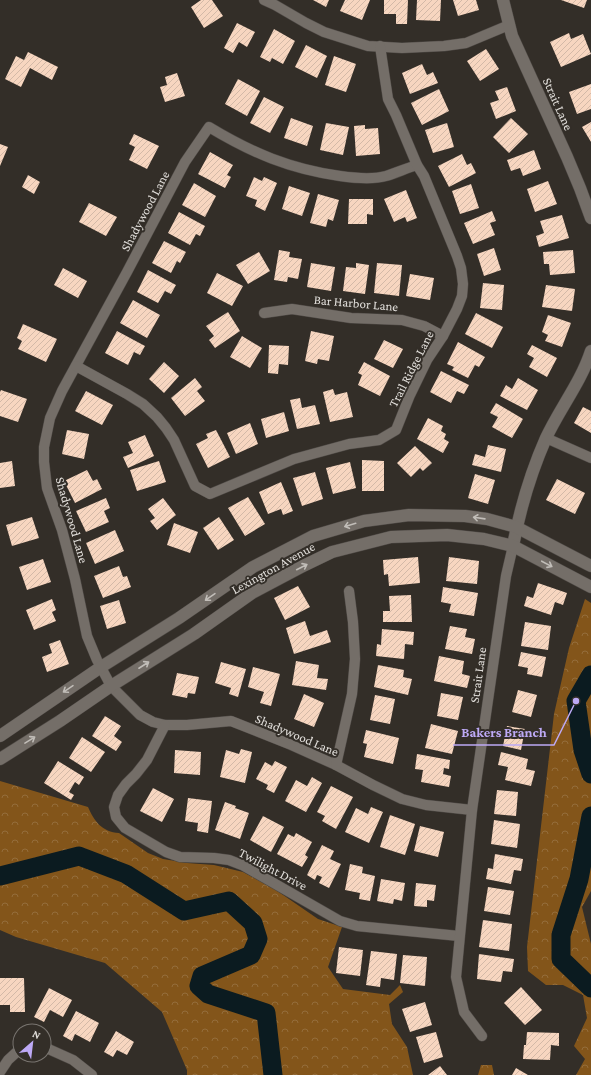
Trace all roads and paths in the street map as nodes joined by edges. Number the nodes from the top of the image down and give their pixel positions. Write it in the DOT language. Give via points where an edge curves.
graph roads {
  1 [pos="264,0"];
  2 [pos="503,0"];
  3 [pos="510,25"];
  4 [pos="380,46"];
  5 [pos="417,165"];
  6 [pos="591,218"];
  7 [pos="264,313"];
  8 [pos="443,336"];
  9 [pos="591,351"];
  10 [pos="76,366"];
  11 [pos="546,438"];
  12 [pos="591,458"];
  13 [pos="516,527"];
  14 [pos="513,546"];
  15 [pos="591,566"];
  16 [pos="591,587"];
  17 [pos="349,591"];
  18 [pos="101,667"];
  19 [pos="111,686"];
  20 [pos="165,725"];
  21 [pos="0,736"];
  22 [pos="0,759"];
  23 [pos="336,765"];
  24 [pos="472,810"];
  25 [pos="460,936"];
  26 [pos="482,1036"];
  27 [pos="52,1051"];
  28 [pos="12,1056"];
  29 [pos="0,1072"];
  30 [pos="92,1075"];
  1 -- 4 [label="street" via="324,32 368,46"];
  2 -- 3 [label="street, Strait Lane"];
  3 -- 4 [label="street" via="466,43 402,48"];
  3 -- 6 [label="street, Strait Lane" via="512,36 567,157"];
  4 -- 5 [label="street, Trail Ridge Lane" via="388,99"];
  5 -- 8 [label="street, Trail Ridge Lane" via="424,176 462,273 462,296"];
  5 -- 10 [label="street, Shadywood Lane" via="385,177 356,179 321,174 267,157 209,127 185,162"];
  7 -- 8 [label="street, Bar Harbor Lane" via="292,309 351,318 402,320 424,326"];
  8 -- 10 [label="street, Trail Ridge Lane" via="410,395 396,430 379,440 349,444 294,459 210,494 196,486 174,440 157,417 143,404"];
  9 -- 11 [label="street, Strait Lane"];
  10 -- 18 [label="street, Shadywood Lane" via="50,418 44,447 44,462 47,488 62,530 87,636"];
  11 -- 12 [label="street"];
  11 -- 13 [label="street, Strait Lane"];
  13 -- 14 [label="street, Strait Lane"];
  13 -- 15 [label="street, Lexington Avenue"];
  13 -- 18 [label="street, Lexington Avenue, one-way" via="465,516 409,515 364,521 313,536 253,567"];
  14 -- 16 [label="street, Lexington Avenue, one-way"];
  19 -- 14 [label="street, Lexington Avenue, one-way" via="194,634 252,593 332,552 391,537 447,535 484,539"];
  14 -- 24 [label="street, Strait Lane" via="506,576"];
  17 -- 23 [label="street" via="355,659 352,694"];
  18 -- 19 [label="street, Shadywood Lane"];
  18 -- 21 [label="street, Lexington Avenue, one-way"];
  19 -- 20 [label="street, Shadywood Lane" via="140,716"];
  22 -- 19 [label="street, Lexington Avenue, one-way"];
  20 -- 23 [label="street, Shadywood Lane" via="231,721"];
  20 -- 25 [label="street, Twilight Drive" via="147,760 118,795 114,807 116,817 125,828 166,852 180,857 214,858 242,865 340,921 357,926"];
  23 -- 24 [label="street, Shadywood Lane" via="402,798 426,805"];
  24 -- 25 [label="street, Strait Lane"];
  25 -- 26 [label="street, Strait Lane" via="456,976 464,1012"];
  27 -- 30 [label="street" via="73,1060"];
  28 -- 29 [label="street"];
}
